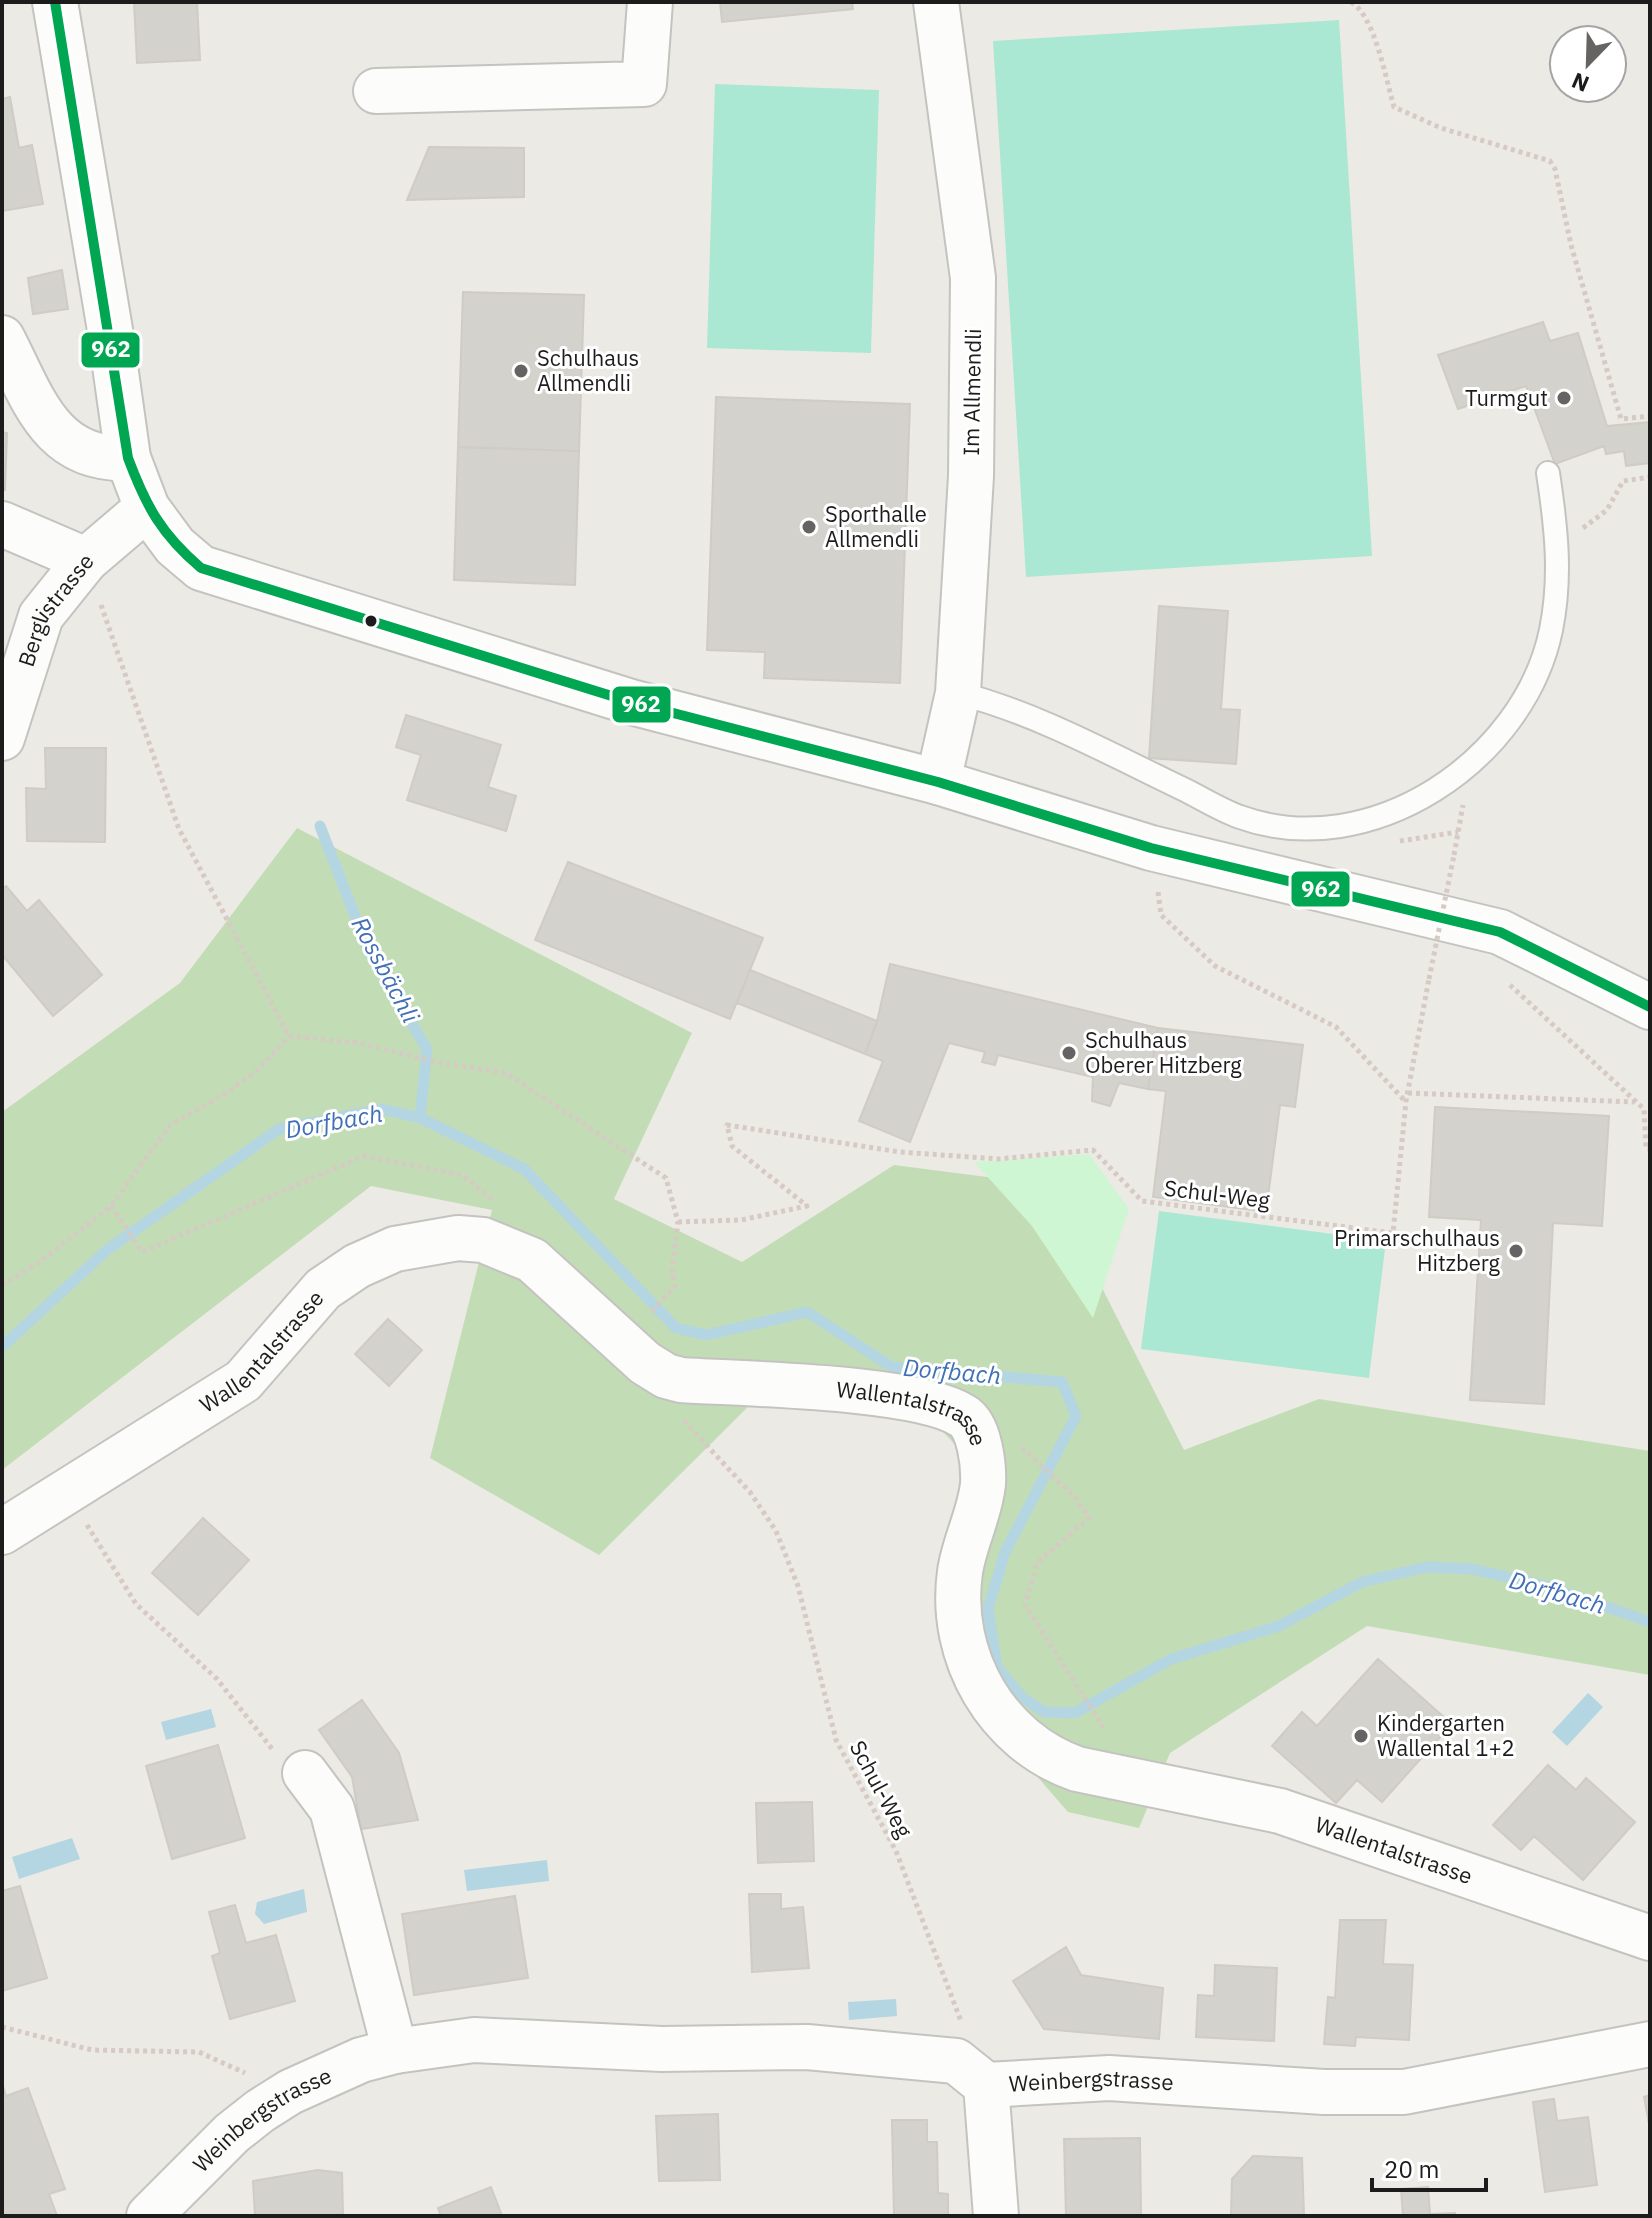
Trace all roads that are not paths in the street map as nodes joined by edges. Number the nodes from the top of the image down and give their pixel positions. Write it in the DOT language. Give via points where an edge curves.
graph roads {
  1 [pos="55,2"];
  2 [pos="650,2"];
  3 [pos="936,2"];
  4 [pos="376,91"];
  5 [pos="2,338"];
  6 [pos="128,458"];
  7 [pos="1548,473"];
  8 [pos="147,508"];
  9 [pos="2,524"];
  10 [pos="92,576"];
  11 [pos="958,693"];
  12 [pos="2,738"];
  13 [pos="938,782"];
  14 [pos="1650,1007"];
  15 [pos="2,1532"];
  16 [pos="305,1773"];
  17 [pos="1650,1938"];
  18 [pos="1650,2044"];
  19 [pos="395,2051"];
  20 [pos="971,2073"];
  21 [pos="149,2216"];
  22 [pos="996,2216"];
  1 -- 6 [label="street"];
  2 -- 4 [label="street" via="644,84"];
  3 -- 11 [label="street, Im Allmendli" via="973,278 971,476"];
  5 -- 6 [label="street" via="45,420 66,441 81,453"];
  6 -- 8 [label="street"];
  7 -- 11 [label="lane" via="1558,543 1551,631 1534,679 1509,719 1470,764 1387,815 1347,826 1294,830 1241,817 1005,705"];
  8 -- 10 [label="street, Berglistrasse"];
  8 -- 13 [label="street" via="175,546 201,568 631,702"];
  9 -- 10 [label="street"];
  10 -- 12 [label="street, Berglistrasse" via="41,616"];
  11 -- 13 [label="street, Im Allmendli"];
  13 -- 14 [label="street" via="1151,848 1506,935"];
  15 -- 17 [label="street, Wallentalstrasse" via="243,1381 323,1289 370,1260 425,1242 483,1240 532,1260 666,1376 894,1397 937,1404 966,1417 977,1435 983,1483 960,1571 959,1633 999,1718 1047,1758 1077,1769 1280,1811"];
  16 -- 19 [label="street" via="332,1809"];
  18 -- 20 [label="street, Weinbergstrasse" via="1404,2092"];
  19 -- 20 [label="street, Weinbergstrasse" via="489,2041 662,2049 807,2047"];
  19 -- 21 [label="street, Weinbergstrasse" via="361,2060 260,2111"];
  20 -- 22 [label="street"];
}
